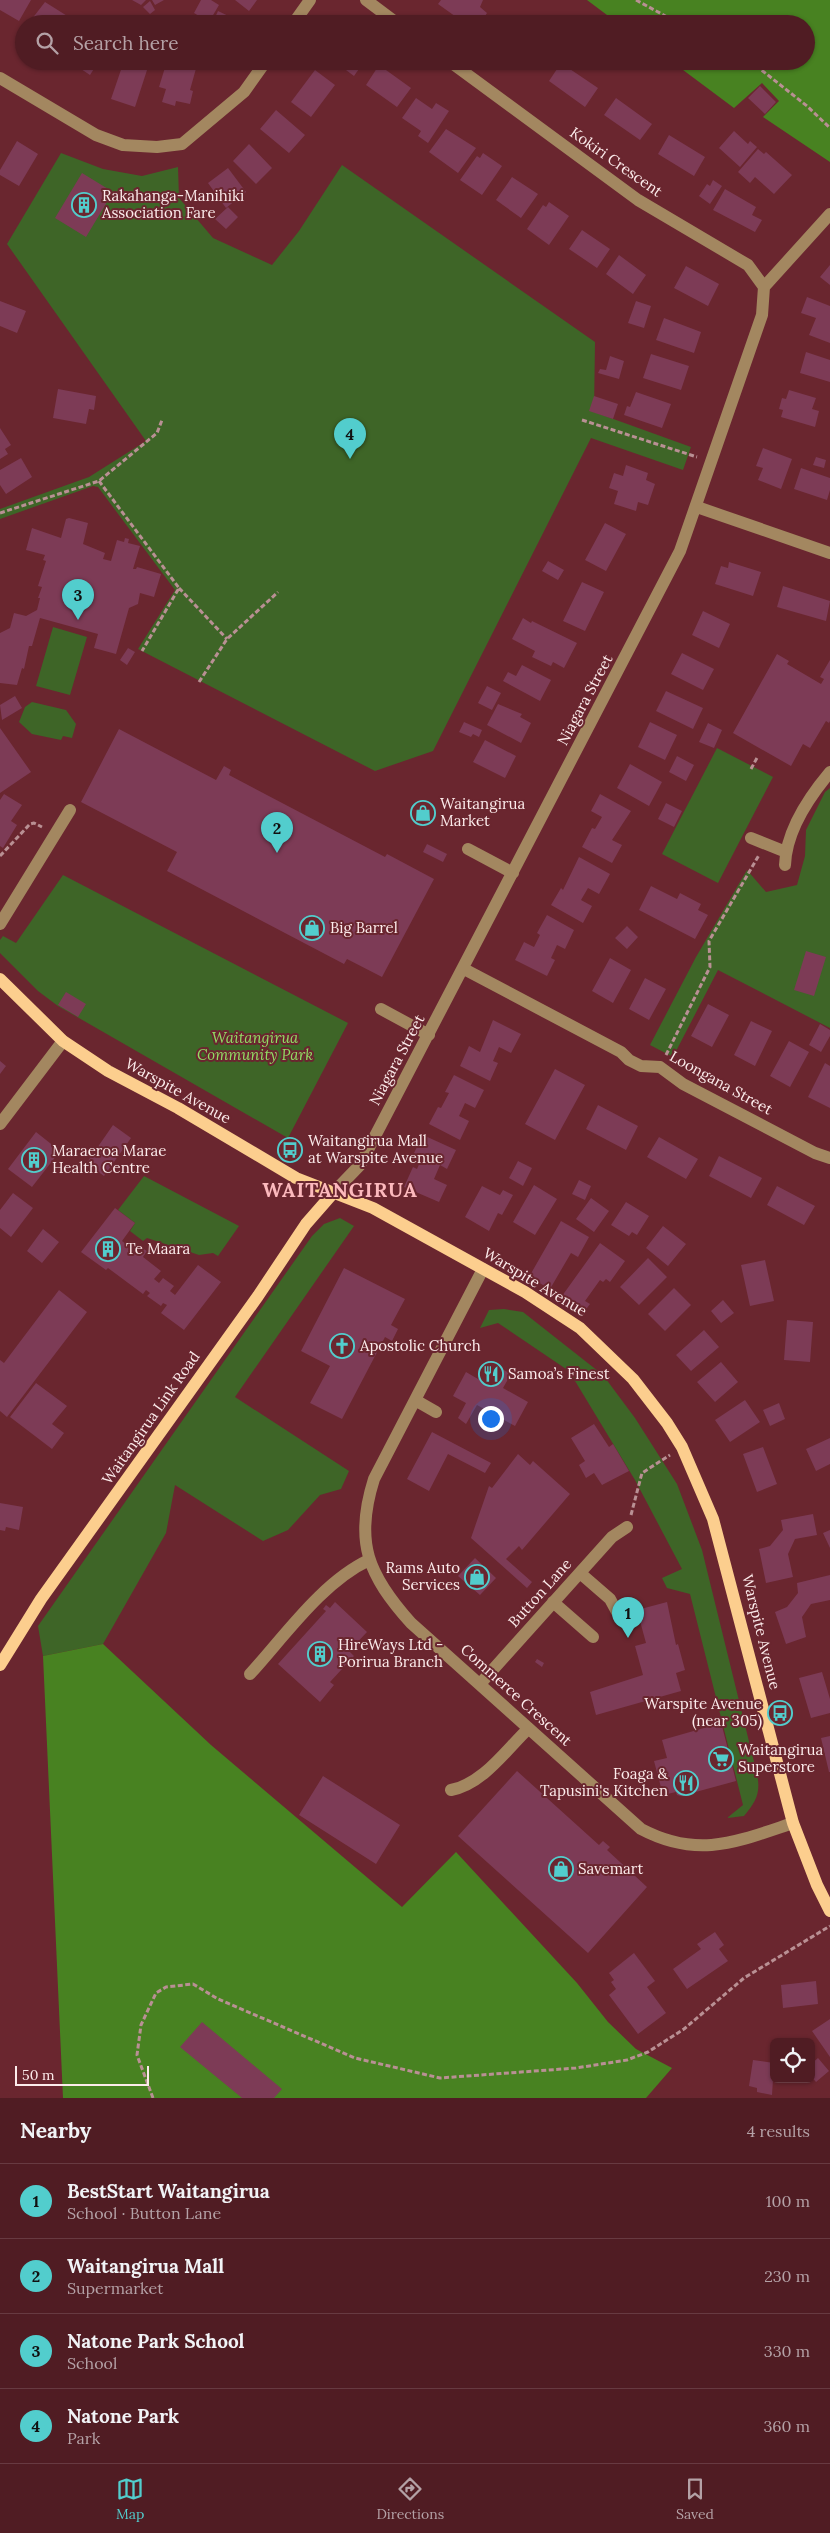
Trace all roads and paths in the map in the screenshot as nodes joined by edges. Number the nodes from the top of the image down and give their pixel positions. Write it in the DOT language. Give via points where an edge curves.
graph roads {
  1 [pos="310,0"];
  2 [pos="366,0"];
  3 [pos="636,0"];
  4 [pos="299,15"];
  5 [pos="386,15"];
  6 [pos="664,15"];
  7 [pos="260,70"];
  8 [pos="461,70"];
  9 [pos="761,70"];
  10 [pos="0,78"];
  11 [pos="830,128"];
  12 [pos="830,214"];
  13 [pos="764,287"];
  14 [pos="162,420"];
  15 [pos="582,420"];
  16 [pos="712,462"];
  17 [pos="99,481"];
  18 [pos="697,507"];
  19 [pos="0,513"];
  20 [pos="830,553"];
  21 [pos="179,588"];
  22 [pos="278,592"];
  23 [pos="227,639"];
  24 [pos="142,651"];
  25 [pos="199,682"];
  26 [pos="758,756"];
  27 [pos="751,769"];
  28 [pos="830,772"];
  29 [pos="70,810"];
  30 [pos="56,834"];
  31 [pos="751,838"];
  32 [pos="765,844"];
  33 [pos="468,850"];
  34 [pos="0,856"];
  35 [pos="513,873"];
  36 [pos="0,924"];
  37 [pos="464,969"];
  38 [pos="0,979"];
  39 [pos="381,1009"];
  40 [pos="428,1035"];
  41 [pos="63,1041"];
  42 [pos="660,1067"];
  43 [pos="0,1124"];
  44 [pos="830,1158"];
  45 [pos="334,1192"];
  46 [pos="483,1269"];
  47 [pos="415,1400"];
  48 [pos="436,1412"];
  49 [pos="682,1447"];
  50 [pos="627,1527"];
  51 [pos="369,1560"];
  52 [pos="580,1573"];
  53 [pos="553,1602"];
  54 [pos="617,1612"];
  55 [pos="593,1637"];
  56 [pos="0,1665"];
  57 [pos="250,1674"];
  58 [pos="480,1684"];
  59 [pos="528,1729"];
  60 [pos="452,1790"];
  61 [pos="793,1823"];
  62 [pos="830,1911"];
  63 [pos="830,1926"];
  64 [pos="153,2098"];
  1 -- 4 [label="street"];
  2 -- 5 [label="street"];
  3 -- 6 [label="path"];
  7 -- 10 [label="street" via="244,92 182,144 157,147 123,145 96,135"];
  8 -- 13 [label="street, Kokiri Crescent" via="638,200 748,265"];
  9 -- 11 [label="path"];
  12 -- 13 [label="street"];
  13 -- 16 [label="street, Niagara Street" via="762,315"];
  14 -- 17 [label="path" via="152,438"];
  15 -- 16 [label="path"];
  16 -- 18 [label="street, Niagara Street"];
  17 -- 19 [label="path"];
  17 -- 21 [label="path"];
  18 -- 20 [label="street"];
  18 -- 35 [label="street, Niagara Street" via="664,583"];
  21 -- 23 [label="path"];
  21 -- 24 [label="path"];
  22 -- 23 [label="path"];
  23 -- 25 [label="path"];
  26 -- 27 [label="path"];
  28 -- 32 [label="street" via="797,822 786,858"];
  29 -- 30 [label="street"];
  30 -- 34 [label="path" via="30,824"];
  30 -- 36 [label="street"];
  31 -- 32 [label="street"];
  32 -- 42 [label="path" via="709,941 710,967"];
  33 -- 35 [label="street"];
  35 -- 37 [label="street, Niagara Street"];
  37 -- 40 [label="street, Niagara Street"];
  37 -- 42 [label="street, Loongana Street" via="622,1052 629,1060 641,1066"];
  38 -- 41 [label="main road, Warspite Avenue"];
  39 -- 40 [label="street"];
  40 -- 45 [label="street, Niagara Street" via="360,1164"];
  41 -- 43 [label="street"];
  41 -- 45 [label="main road, Warspite Avenue" via="108,1071 296,1178"];
  42 -- 44 [label="street, Loongana Street" via="683,1084"];
  45 -- 46 [label="main road, Warspite Avenue" via="373,1208"];
  45 -- 56 [label="main road, Waitangirua Link Road" via="306,1224 41,1598"];
  46 -- 47 [label="street, Commerce Crescent"];
  46 -- 49 [label="main road, Warspite Avenue" via="556,1311 599,1344 649,1399"];
  47 -- 48 [label="street"];
  47 -- 51 [label="street, Commerce Crescent" via="383,1458 368,1498 364,1512"];
  49 -- 50 [label="path" via="642,1473"];
  49 -- 61 [label="main road, Warspite Avenue" via="721,1543"];
  50 -- 52 [label="street, Button Lane" via="612,1537"];
  51 -- 57 [label="street" via="322,1594"];
  51 -- 58 [label="street, Commerce Crescent" via="384,1591 400,1611"];
  52 -- 53 [label="street, Button Lane"];
  52 -- 54 [label="street" via="610,1599"];
  53 -- 55 [label="street"];
  53 -- 58 [label="street, Button Lane"];
  58 -- 59 [label="street, Commerce Crescent"];
  59 -- 60 [label="street" via="475,1781 464,1788"];
  59 -- 61 [label="street, Commerce Crescent" via="641,1829 679,1845 722,1844"];
  61 -- 62 [label="main road, Warspite Avenue"];
  63 -- 64 [label="path" via="744,1978 684,2029 648,2052 627,2060 576,2068 440,2078 355,2058 218,1999 193,1984 166,1987 156,1993 140,2024 137,2055"];
}
